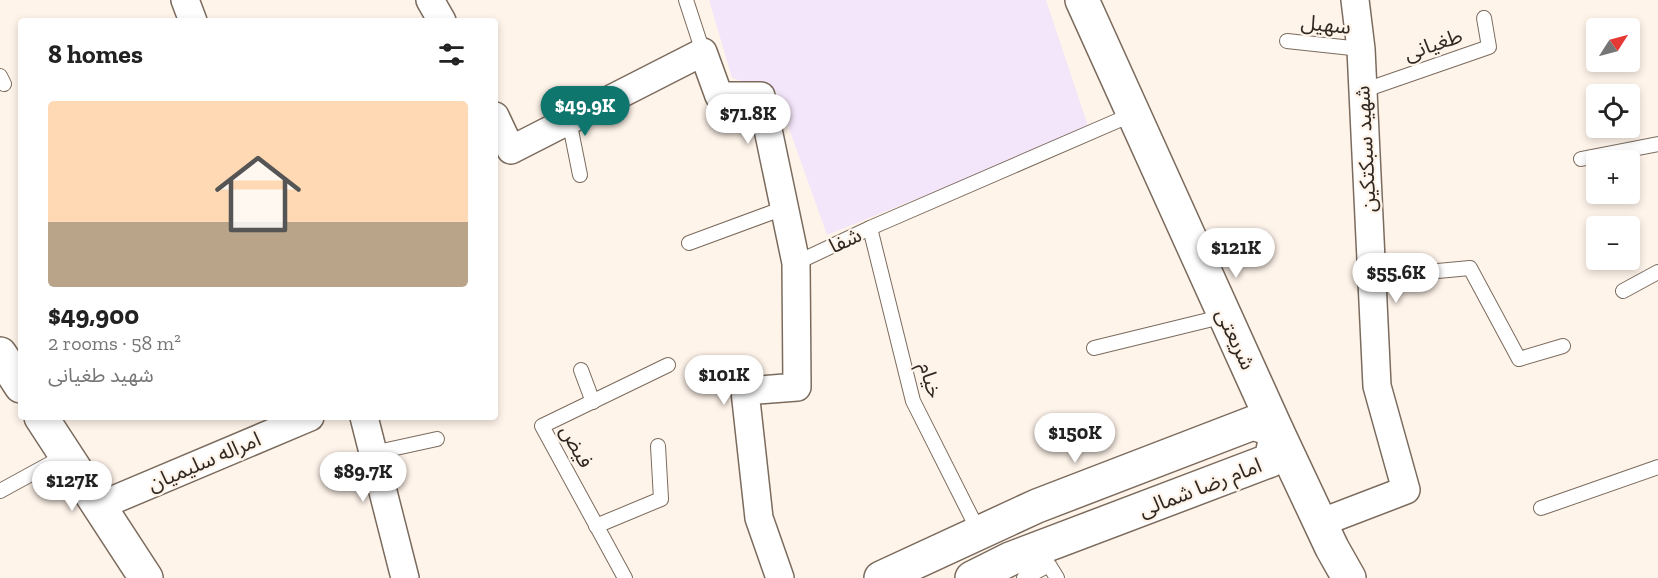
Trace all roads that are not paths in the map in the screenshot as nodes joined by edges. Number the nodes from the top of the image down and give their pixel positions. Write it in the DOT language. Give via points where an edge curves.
graph roads {
  1 [pos="185,0"];
  2 [pos="430,0"];
  3 [pos="686,0"];
  4 [pos="1082,0"];
  5 [pos="1355,0"];
  6 [pos="192,18"];
  7 [pos="440,18"];
  8 [pos="1484,18"];
  9 [pos="1287,41"];
  10 [pos="1361,49"];
  11 [pos="703,52"];
  12 [pos="1362,91"];
  13 [pos="1133,114"];
  14 [pos="569,120"];
  15 [pos="498,126"];
  16 [pos="1658,144"];
  17 [pos="1581,159"];
  18 [pos="580,175"];
  19 [pos="784,208"];
  20 [pos="870,228"];
  21 [pos="689,243"];
  22 [pos="796,263"];
  23 [pos="1658,272"];
  24 [pos="1373,277"];
  25 [pos="1623,291"];
  26 [pos="1225,316"];
  27 [pos="1563,346"];
  28 [pos="1094,348"];
  29 [pos="0,354"];
  30 [pos="668,365"];
  31 [pos="581,370"];
  32 [pos="18,381"];
  33 [pos="593,402"];
  34 [pos="43,420"];
  35 [pos="303,420"];
  36 [pos="365,420"];
  37 [pos="1277,431"];
  38 [pos="437,439"];
  39 [pos="658,446"];
  40 [pos="374,453"];
  41 [pos="66,455"];
  42 [pos="1658,467"];
  43 [pos="0,491"];
  44 [pos="99,506"];
  45 [pos="1541,508"];
  46 [pos="1320,523"];
  47 [pos="596,526"];
  48 [pos="979,533"];
  49 [pos="1018,572"];
  50 [pos="146,578"];
  51 [pos="405,578"];
  52 [pos="625,578"];
  53 [pos="780,578"];
  54 [pos="881,578"];
  55 [pos="972,578"];
  56 [pos="1057,578"];
  57 [pos="1349,578"];
  1 -- 6 [label="street"];
  2 -- 7 [label="street"];
  3 -- 11 [label="lane"];
  4 -- 13 [label="street, شریعتی"];
  5 -- 10 [label="street, شهید سبکتکین"];
  8 -- 12 [label="lane, طغیانی" via="1489,47"];
  9 -- 10 [label="lane, سهیل"];
  10 -- 12 [label="street, شهید سبکتکین"];
  11 -- 14 [label="street"];
  11 -- 19 [label="street" via="719,96 761,96"];
  12 -- 24 [label="street, شهید سبکتکین"];
  13 -- 20 [label="lane, شفا"];
  13 -- 26 [label="street, شریعتی"];
  14 -- 15 [label="street" via="511,150"];
  14 -- 18 [label="lane"];
  16 -- 17 [label="lane"];
  19 -- 21 [label="lane"];
  19 -- 22 [label="street"];
  20 -- 22 [label="lane, شفا"];
  20 -- 48 [label="lane, خیام" via="913,401"];
  22 -- 53 [label="street" via="797,387 745,391 759,518"];
  23 -- 25 [label="lane"];
  24 -- 27 [label="lane" via="1470,268 1519,359"];
  24 -- 46 [label="street, شهید سبکتکین" via="1377,386 1406,490"];
  26 -- 28 [label="lane"];
  26 -- 37 [label="street, شریعتی"];
  29 -- 32 [label="street"];
  30 -- 33 [label="lane, فیض"];
  31 -- 33 [label="lane"];
  33 -- 47 [label="lane, فیض" via="542,426"];
  34 -- 41 [label="street"];
  35 -- 44 [label="street, امراله سلیمیان"];
  36 -- 40 [label="street"];
  37 -- 46 [label="street, شریعتی"];
  37 -- 48 [label="street, امام رضا شمالی" via="1253,423 1037,506"];
  37 -- 49 [label="street, امام رضا شمالی" via="1271,460"];
  38 -- 40 [label="lane"];
  39 -- 47 [label="lane" via="661,499"];
  40 -- 51 [label="street"];
  41 -- 43 [label="lane"];
  41 -- 44 [label="street"];
  42 -- 45 [label="lane"];
  44 -- 50 [label="street"];
  46 -- 57 [label="street, شریعتی"];
  47 -- 52 [label="lane, فیض"];
  48 -- 54 [label="street, امام رضا شمالی"];
  49 -- 55 [label="street, امام رضا شمالی"];
  49 -- 56 [label="lane" via="1049,565"];
}
